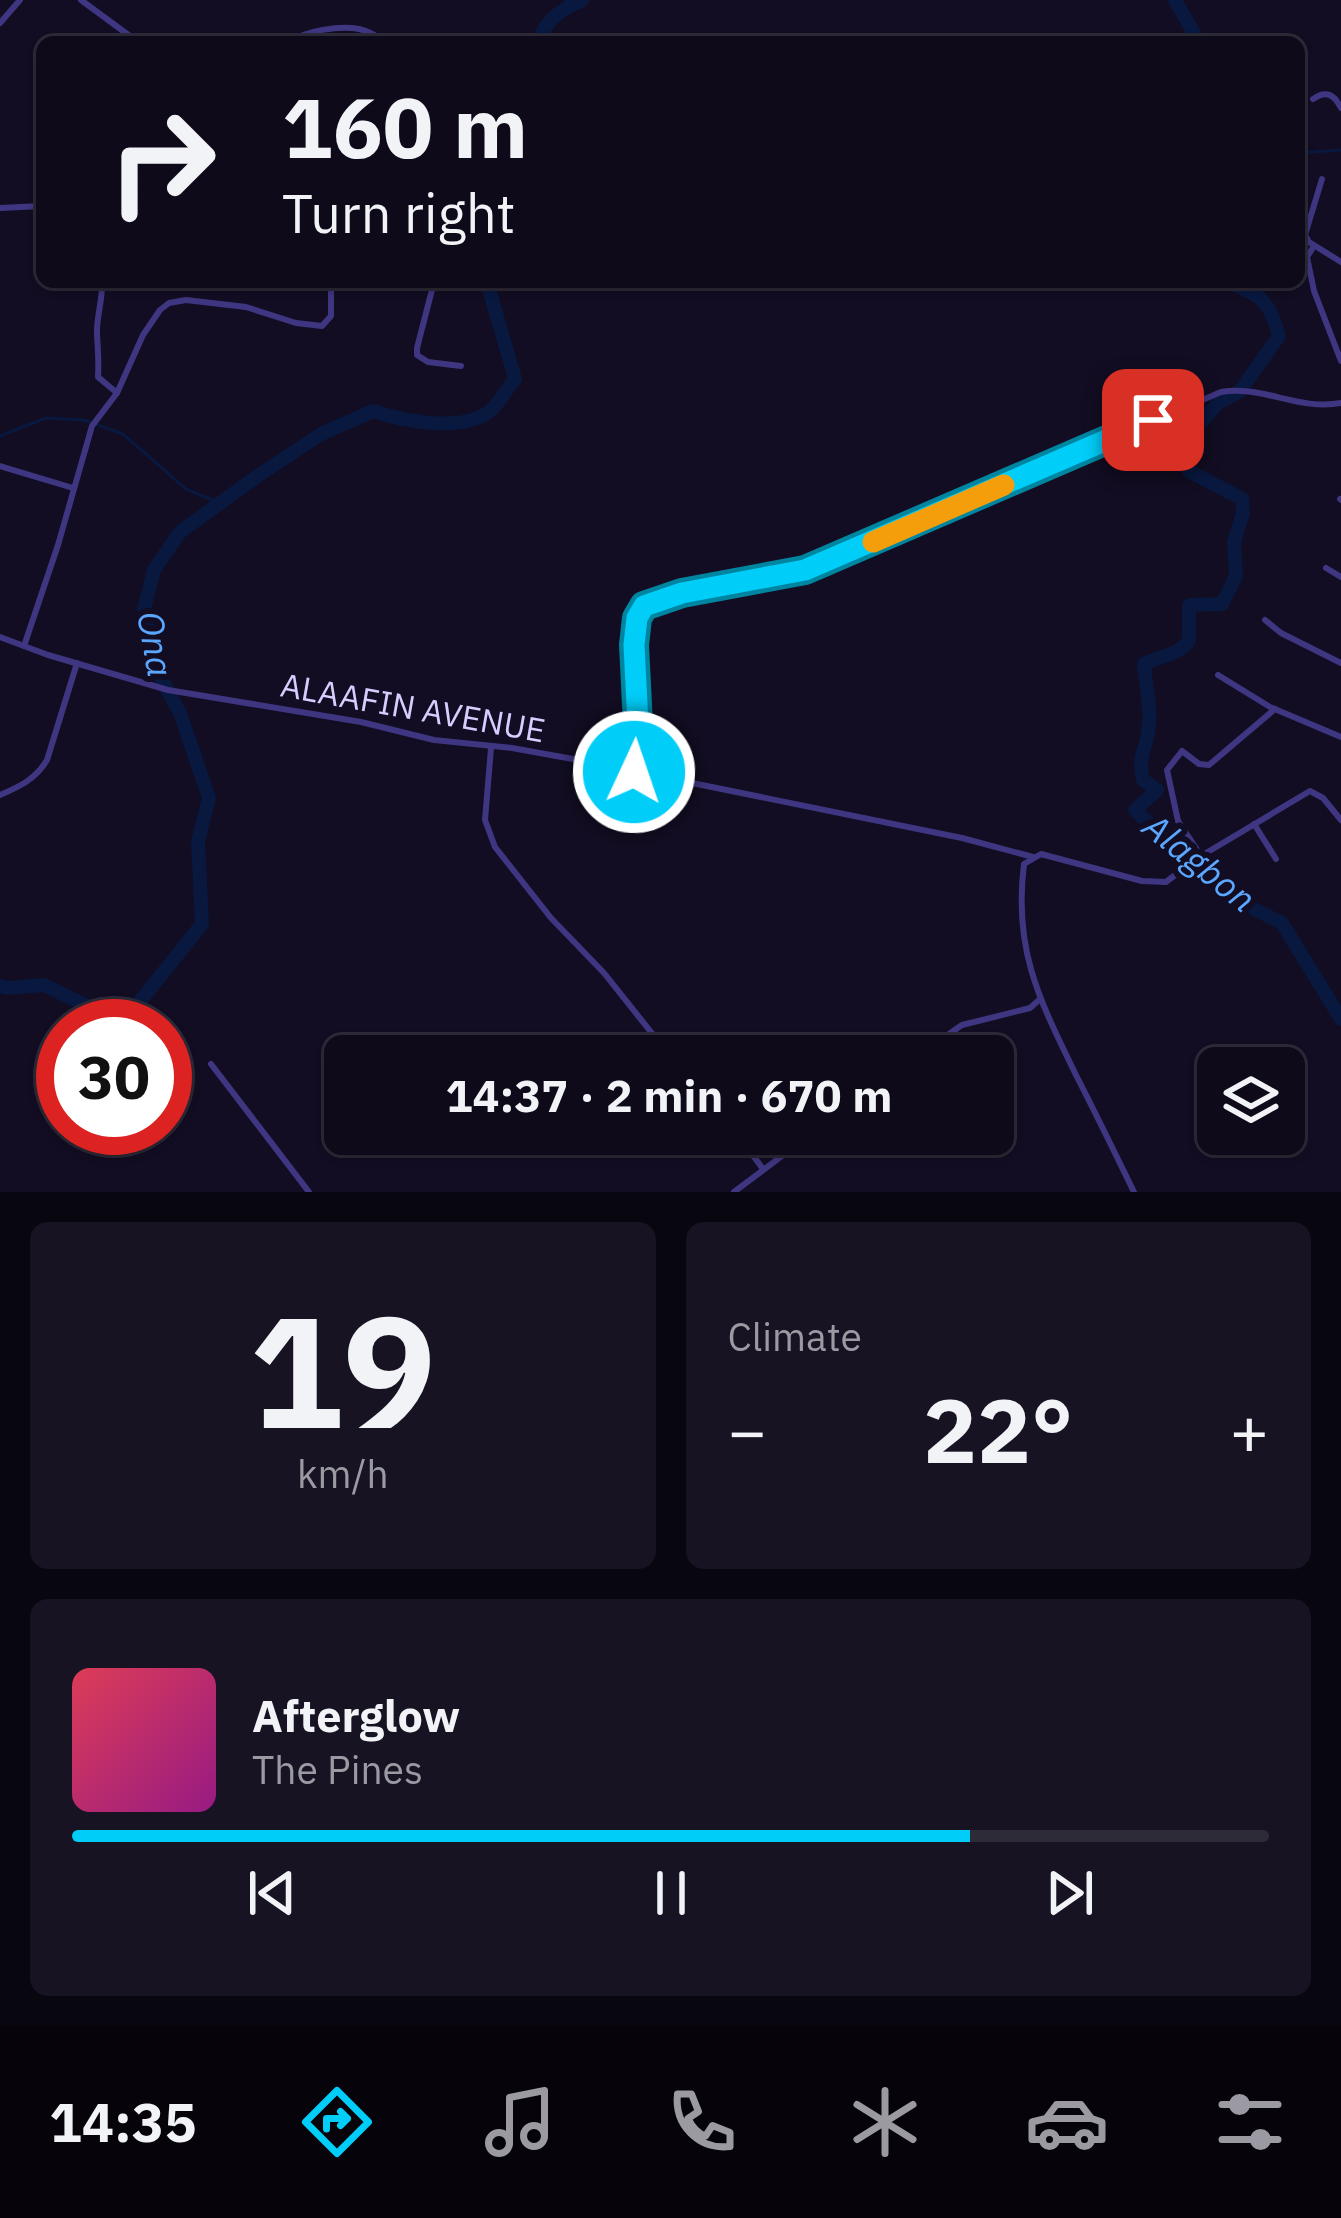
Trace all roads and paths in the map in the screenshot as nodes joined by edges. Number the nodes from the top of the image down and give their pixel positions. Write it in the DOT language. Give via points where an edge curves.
graph roads {
  1 [pos="20,0"];
  2 [pos="81,0"];
  3 [pos="0,22"];
  4 [pos="130,36"];
  5 [pos="300,36"];
  6 [pos="375,36"];
  7 [pos="1312,99"];
  8 [pos="1341,108"];
  9 [pos="1322,178"];
  10 [pos="36,206"];
  11 [pos="0,208"];
  12 [pos="1314,246"];
  13 [pos="1341,262"];
  14 [pos="102,288"];
  15 [pos="331,288"];
  16 [pos="433,288"];
  17 [pos="1341,361"];
  18 [pos="461,366"];
  19 [pos="117,393"];
  20 [pos="1341,403"];
  21 [pos="0,466"];
  22 [pos="73,488"];
  23 [pos="1326,568"];
  24 [pos="1341,577"];
  25 [pos="1265,620"];
  26 [pos="0,638"];
  27 [pos="24,646"];
  28 [pos="77,663"];
  29 [pos="1341,663"];
  30 [pos="1218,675"];
  31 [pos="1275,709"];
  32 [pos="1341,737"];
  33 [pos="491,747"];
  34 [pos="634,772"];
  35 [pos="0,795"];
  36 [pos="1341,820"];
  37 [pos="1253,824"];
  38 [pos="1033,857"];
  39 [pos="1199,857"];
  40 [pos="1276,860"];
  41 [pos="1040,1000"];
  42 [pos="653,1035"];
  43 [pos="947,1035"];
  44 [pos="212,1064"];
  45 [pos="753,1155"];
  46 [pos="782,1155"];
  47 [pos="763,1169"];
  48 [pos="309,1192"];
  49 [pos="734,1192"];
  50 [pos="1134,1192"];
  1 -- 3 [label="street"];
  2 -- 4 [label="street"];
  5 -- 6 [label="street" via="350,28"];
  7 -- 8 [label="street" via="1328,94"];
  9 -- 12 [label="street" via="1305,235"];
  10 -- 11 [label="street"];
  12 -- 13 [label="street"];
  12 -- 17 [label="street" via="1310,274"];
  14 -- 19 [label="street" via="98,377"];
  15 -- 19 [label="street" via="331,316 322,326 246,307 169,303 143,335"];
  16 -- 18 [label="street" via="417,355"];
  19 -- 22 [label="street" via="95,422"];
  20 -- 34 [label="street" via="1220,392 805,570 644,606 634,645"];
  21 -- 22 [label="street"];
  22 -- 27 [label="street"];
  23 -- 24 [label="street"];
  25 -- 29 [label="street"];
  26 -- 27 [label="street, ALAAFIN AVENUE"];
  27 -- 28 [label="street, ALAAFIN AVENUE"];
  28 -- 33 [label="street, ALAAFIN AVENUE" via="168,690"];
  28 -- 35 [label="street" via="40,772"];
  30 -- 31 [label="street"];
  31 -- 32 [label="street"];
  31 -- 39 [label="street" via="1210,765 1182,751 1166,770 1178,821"];
  33 -- 34 [label="street, ALAAFIN AVENUE"];
  33 -- 42 [label="street" via="484,820 495,847"];
  34 -- 38 [label="street, ALAAFIN AVENUE"];
  36 -- 37 [label="street" via="1313,790"];
  37 -- 39 [label="street"];
  37 -- 40 [label="street"];
  38 -- 39 [label="street, ALAAFIN AVENUE" via="1158,882"];
  38 -- 41 [label="street" via="1024,864 1022,911"];
  41 -- 43 [label="street"];
  41 -- 50 [label="street"];
  44 -- 48 [label="street"];
  45 -- 47 [label="street"];
  46 -- 47 [label="street"];
  47 -- 49 [label="street"];
}
